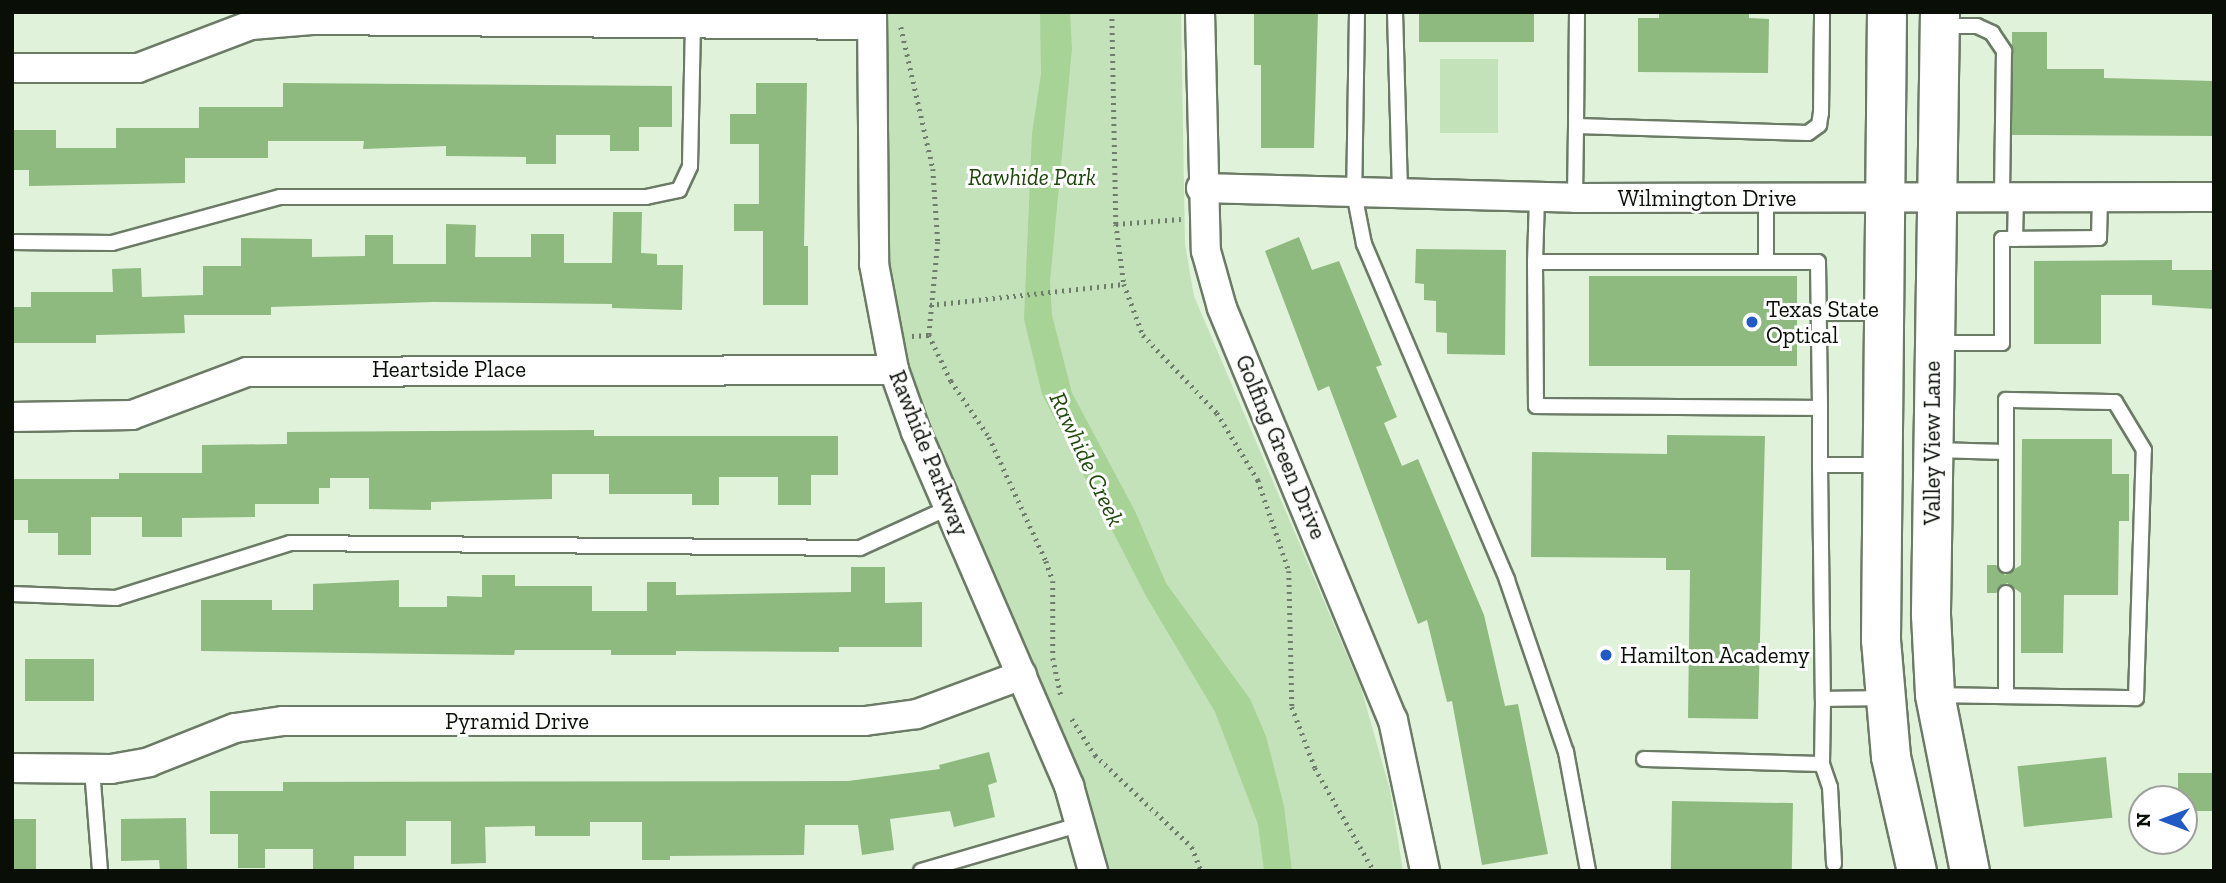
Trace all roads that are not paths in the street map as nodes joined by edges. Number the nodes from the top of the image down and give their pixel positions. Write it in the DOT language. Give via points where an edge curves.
graph roads {
  1 [pos="1200,12"];
  2 [pos="1357,12"];
  3 [pos="1395,12"];
  4 [pos="1577,12"];
  5 [pos="1822,12"];
  6 [pos="1887,12"];
  7 [pos="881,18"];
  8 [pos="692,19"];
  9 [pos="1940,19"];
  10 [pos="12,68"];
  11 [pos="1576,126"];
  12 [pos="1201,188"];
  13 [pos="1354,193"];
  14 [pos="1400,195"];
  15 [pos="2100,196"];
  16 [pos="2214,197"];
  17 [pos="1536,198"];
  18 [pos="1575,198"];
  19 [pos="1766,198"];
  20 [pos="2009,198"];
  21 [pos="1885,199"];
  22 [pos="1936,199"];
  23 [pos="2015,239"];
  24 [pos="12,242"];
  25 [pos="1535,262"];
  26 [pos="1766,262"];
  27 [pos="1819,313"];
  28 [pos="1883,313"];
  29 [pos="1933,343"];
  30 [pos="894,370"];
  31 [pos="1820,408"];
  32 [pos="12,417"];
  33 [pos="1932,450"];
  34 [pos="2006,452"];
  35 [pos="1820,465"];
  36 [pos="1881,465"];
  37 [pos="950,507"];
  38 [pos="2006,565"];
  39 [pos="2006,593"];
  40 [pos="12,594"];
  41 [pos="1021,676"];
  42 [pos="1935,695"];
  43 [pos="2006,695"];
  44 [pos="1885,698"];
  45 [pos="1823,699"];
  46 [pos="1644,759"];
  47 [pos="1822,764"];
  48 [pos="12,768"];
  49 [pos="92,769"];
  50 [pos="1082,824"];
  51 [pos="1833,864"];
  52 [pos="100,871"];
  53 [pos="921,871"];
  54 [pos="1093,871"];
  55 [pos="1425,871"];
  56 [pos="1588,871"];
  57 [pos="1917,871"];
  58 [pos="1970,871"];
  1 -- 12 [label="street, Golfing Green Drive"];
  2 -- 13 [label="lane"];
  3 -- 14 [label="lane"];
  4 -- 11 [label="lane"];
  5 -- 11 [label="lane" via="1821,113 1819,125 1808,133"];
  6 -- 21 [label="main road"];
  7 -- 8 [label="street"];
  7 -- 30 [label="street, Rawhide Parkway" via="874,264"];
  8 -- 10 [label="street" via="312,20 251,25 138,68"];
  8 -- 24 [label="lane" via="690,166 679,190 646,197 280,197 113,243"];
  9 -- 20 [label="lane" via="1992,33 2004,51"];
  9 -- 22 [label="main road, Valley View Lane"];
  11 -- 18 [label="lane"];
  12 -- 13 [label="street, Wilmington Drive"];
  12 -- 55 [label="street, Golfing Green Drive" via="1202,218 1222,308 1393,720"];
  13 -- 14 [label="street, Wilmington Drive"];
  13 -- 56 [label="lane" via="1364,244 1507,580 1566,752"];
  14 -- 17 [label="street, Wilmington Drive"];
  15 -- 16 [label="street, Wilmington Drive"];
  15 -- 20 [label="street, Wilmington Drive"];
  15 -- 23 [label="lane" via="2099,238"];
  17 -- 18 [label="street, Wilmington Drive"];
  17 -- 25 [label="lane"];
  18 -- 19 [label="street, Wilmington Drive"];
  19 -- 21 [label="street, Wilmington Drive"];
  19 -- 26 [label="lane"];
  20 -- 22 [label="street, Wilmington Drive"];
  20 -- 23 [label="lane"];
  21 -- 22 [label="street, Wilmington Drive"];
  21 -- 28 [label="main road"];
  22 -- 29 [label="main road, Valley View Lane"];
  23 -- 29 [label="lane" via="2002,239 2002,343"];
  25 -- 26 [label="lane"];
  25 -- 31 [label="lane" via="1536,406"];
  26 -- 27 [label="lane" via="1818,262"];
  27 -- 28 [label="lane"];
  27 -- 31 [label="lane"];
  28 -- 36 [label="main road"];
  29 -- 33 [label="main road, Valley View Lane"];
  30 -- 32 [label="street, Heartside Place" via="247,372 132,415"];
  30 -- 37 [label="street, Rawhide Parkway"];
  31 -- 35 [label="lane"];
  33 -- 34 [label="lane"];
  33 -- 42 [label="main road, Valley View Lane"];
  34 -- 38 [label="lane"];
  34 -- 43 [label="lane" via="2006,400 2115,402 2144,450 2136,698"];
  35 -- 36 [label="lane"];
  35 -- 45 [label="lane"];
  36 -- 44 [label="main road"];
  37 -- 40 [label="lane" via="860,548 290,543 116,597"];
  37 -- 41 [label="street, Rawhide Parkway"];
  39 -- 43 [label="lane"];
  41 -- 49 [label="street, Pyramid Drive" via="917,714 865,721 283,721 235,728 149,762"];
  41 -- 50 [label="street, Rawhide Parkway"];
  42 -- 43 [label="lane"];
  42 -- 44 [label="main road"];
  42 -- 58 [label="main road, Valley View Lane"];
  44 -- 45 [label="lane"];
  44 -- 57 [label="main road" via="1891,757"];
  45 -- 47 [label="lane"];
  46 -- 47 [label="lane"];
  47 -- 51 [label="lane" via="1830,787"];
  48 -- 49 [label="street, Pyramid Drive"];
  49 -- 52 [label="lane"];
  50 -- 53 [label="lane"];
  50 -- 54 [label="street, Rawhide Parkway"];
}
